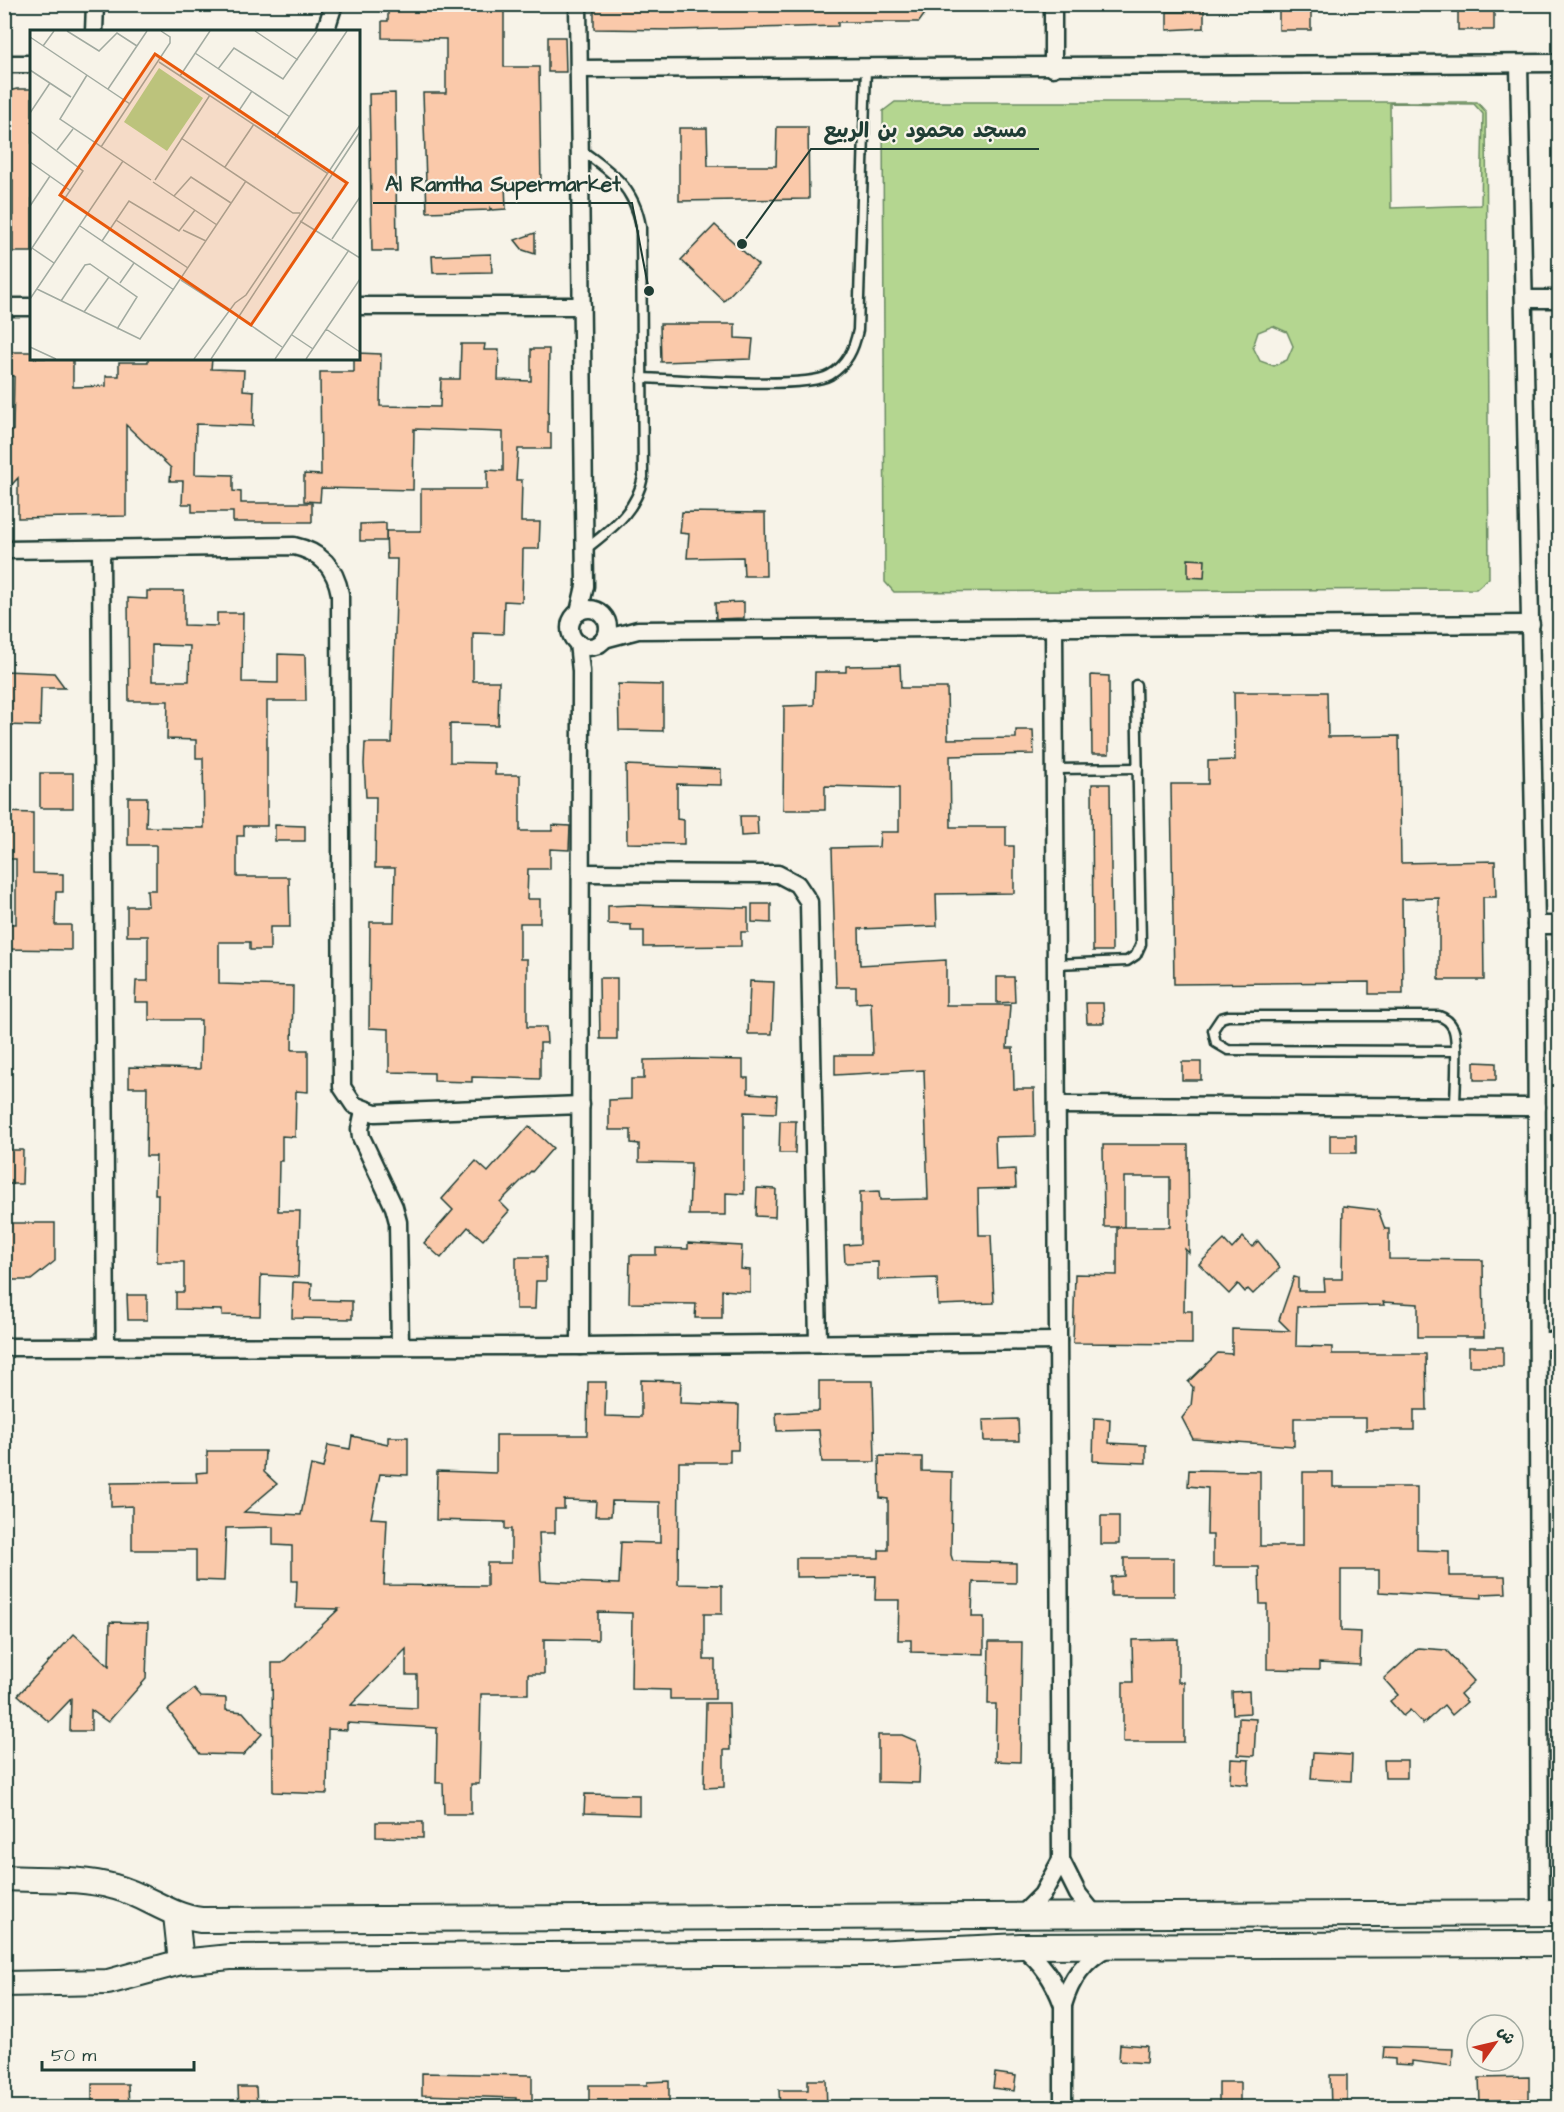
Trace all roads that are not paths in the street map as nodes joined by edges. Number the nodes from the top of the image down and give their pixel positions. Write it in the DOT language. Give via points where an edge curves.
graph roads {
  1 [pos="96,4"];
  2 [pos="334,4"];
  3 [pos="578,4"];
  4 [pos="1053,4"];
  5 [pos="94,30"];
  6 [pos="326,30"];
  7 [pos="1560,63"];
  8 [pos="4,64"];
  9 [pos="30,64"];
  10 [pos="1520,64"];
  11 [pos="866,68"];
  12 [pos="1053,68"];
  13 [pos="579,69"];
  14 [pos="580,150"];
  15 [pos="1525,299"];
  16 [pos="1560,299"];
  17 [pos="360,306"];
  18 [pos="582,306"];
  19 [pos="4,307"];
  20 [pos="30,307"];
  21 [pos="642,378"];
  22 [pos="101,549"];
  23 [pos="4,550"];
  24 [pos="583,552"];
  25 [pos="594,614"];
  26 [pos="1530,624"];
  27 [pos="1054,627"];
  28 [pos="638,630"];
  29 [pos="592,642"];
  30 [pos="1136,685"];
  31 [pos="1137,768"];
  32 [pos="1055,770"];
  33 [pos="581,873"];
  34 [pos="1536,925"];
  35 [pos="1560,925"];
  36 [pos="1056,964"];
  37 [pos="1455,1050"];
  38 [pos="581,1105"];
  39 [pos="1057,1105"];
  40 [pos="1455,1106"];
  41 [pos="1537,1107"];
  42 [pos="364,1111"];
  43 [pos="1058,1341"];
  44 [pos="1538,1341"];
  45 [pos="1560,1341"];
  46 [pos="818,1342"];
  47 [pos="400,1345"];
  48 [pos="106,1346"];
  49 [pos="580,1346"];
  50 [pos="4,1347"];
  51 [pos="1061,1860"];
  52 [pos="4,1878"];
  53 [pos="1550,1913"];
  54 [pos="1023,1914"];
  55 [pos="1094,1914"];
  56 [pos="176,1915"];
  57 [pos="1560,1944"];
  58 [pos="1021,1946"];
  59 [pos="1111,1946"];
  60 [pos="181,1962"];
  61 [pos="4,1984"];
  62 [pos="1063,2005"];
  63 [pos="1063,2108"];
  1 -- 5 [label="street"];
  2 -- 6 [label="street"];
  3 -- 13 [label="street"];
  4 -- 12 [label="street"];
  7 -- 10 [label="street"];
  8 -- 9 [label="street"];
  10 -- 12 [label="street"];
  10 -- 15 [label="street"];
  11 -- 12 [label="street"];
  11 -- 13 [label="street"];
  11 -- 21 [label="lane" via="858,330 849,356 829,376 802,383"];
  13 -- 14 [label="street"];
  14 -- 18 [label="street"];
  14 -- 21 [label="lane" via="621,180 639,214"];
  15 -- 16 [label="street"];
  15 -- 26 [label="street"];
  17 -- 18 [label="street"];
  18 -- 24 [label="street"];
  19 -- 20 [label="street"];
  21 -- 24 [label="lane" via="641,489 623,519"];
  22 -- 23 [label="street"];
  22 -- 42 [label="street" via="294,546 317,554 333,571 339,594 340,1076 347,1097"];
  22 -- 48 [label="street"];
  24 -- 25 [label="street" via="585,586"];
  25 -- 28 [label="street"];
  25 -- 29 [label="street" via="608,630"];
  25 -- 29 [label="street" via="574,616 571,628"];
  26 -- 27 [label="street"];
  26 -- 34 [label="street"];
  27 -- 28 [label="street"];
  27 -- 32 [label="street"];
  28 -- 29 [label="street"];
  29 -- 33 [label="street" via="581,671"];
  30 -- 31 [label="lane"];
  31 -- 32 [label="lane"];
  31 -- 36 [label="lane" via="1139,950 1121,962"];
  32 -- 36 [label="street"];
  33 -- 38 [label="street"];
  33 -- 46 [label="street" via="778,874 797,884 809,902"];
  34 -- 35 [label="street"];
  34 -- 41 [label="street"];
  36 -- 39 [label="street"];
  37 -- 37 [label="lane" via="1454,1028 1439,1016 1228,1016 1216,1023 1213,1030 1216,1043 1228,1050"];
  37 -- 40 [label="lane"];
  38 -- 42 [label="street"];
  38 -- 49 [label="street"];
  39 -- 40 [label="street"];
  39 -- 43 [label="street"];
  40 -- 41 [label="street"];
  41 -- 44 [label="street"];
  42 -- 47 [label="street" via="361,1137 398,1222"];
  43 -- 46 [label="street"];
  43 -- 51 [label="street"];
  44 -- 45 [label="street"];
  44 -- 53 [label="street"];
  46 -- 49 [label="street"];
  47 -- 48 [label="street"];
  47 -- 49 [label="street"];
  48 -- 50 [label="street"];
  51 -- 54 [label="street" via="1046,1890"];
  51 -- 55 [label="street" via="1078,1894"];
  52 -- 56 [label="main road" via="99,1883 133,1893"];
  53 -- 55 [label="main road"];
  54 -- 55 [label="main road"];
  54 -- 56 [label="main road" via="663,1920 201,1920"];
  56 -- 60 [label="main road"];
  57 -- 59 [label="main road"];
  58 -- 59 [label="main road"];
  58 -- 60 [label="main road" via="872,1953 254,1957"];
  58 -- 62 [label="street" via="1052,1978"];
  59 -- 62 [label="street" via="1085,1963 1067,1990"];
  60 -- 61 [label="main road" via="108,1982"];
  62 -- 63 [label="street"];
}
